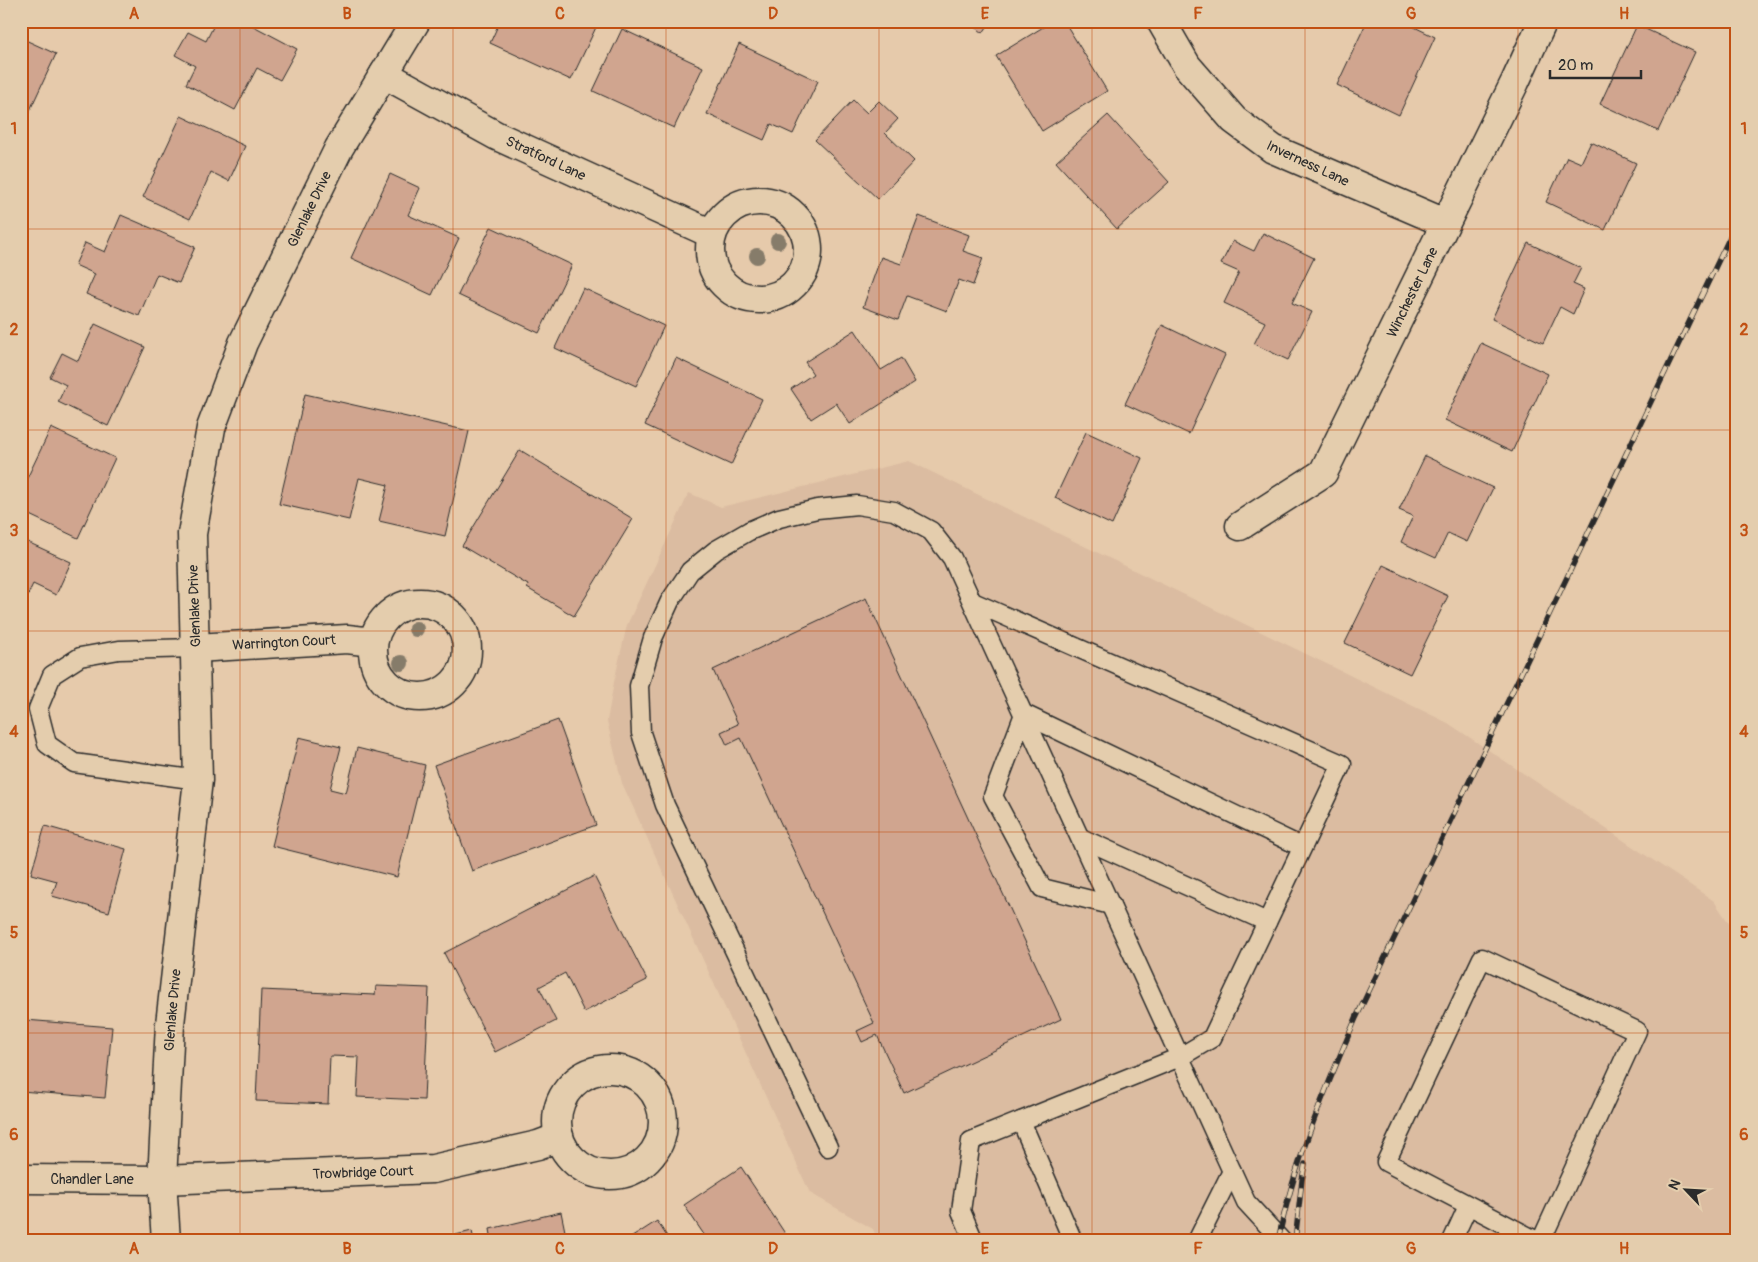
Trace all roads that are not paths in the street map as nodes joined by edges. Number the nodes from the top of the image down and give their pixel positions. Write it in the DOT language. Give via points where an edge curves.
graph roads {
  1 [pos="416,21"];
  2 [pos="1160,21"];
  3 [pos="1543,21"];
  4 [pos="384,74"];
  5 [pos="1445,223"];
  6 [pos="712,234"];
  7 [pos="1240,526"];
  8 [pos="973,602"];
  9 [pos="373,642"];
  10 [pos="196,648"];
  11 [pos="1024,714"];
  12 [pos="198,780"];
  13 [pos="1081,838"];
  14 [pos="1302,847"];
  15 [pos="1111,905"];
  16 [pos="1267,922"];
  17 [pos="1180,1057"];
  18 [pos="1021,1121"];
  19 [pos="559,1137"];
  20 [pos="828,1147"];
  21 [pos="1232,1171"];
  22 [pos="21,1179"];
  23 [pos="162,1180"];
  24 [pos="1468,1206"];
  25 [pos="166,1241"];
  26 [pos="974,1241"];
  27 [pos="1073,1241"];
  28 [pos="1197,1241"];
  29 [pos="1282,1241"];
  30 [pos="1452,1241"];
  31 [pos="1539,1241"];
  1 -- 4 [label="street, Glenlake Drive"];
  2 -- 5 [label="street, Inverness Lane" via="1187,66 1234,120 1272,149"];
  3 -- 5 [label="street, Winchester Lane"];
  4 -- 6 [label="street, Stratford Lane" via="498,136"];
  4 -- 10 [label="street, Glenlake Drive" via="339,148 243,343 211,428 192,534"];
  5 -- 7 [label="street, Winchester Lane" via="1323,473"];
  8 -- 11 [label="lane"];
  8 -- 14 [label="lane" via="1342,764"];
  8 -- 20 [label="lane" via="952,558 931,531 894,511 857,505 817,509 779,518 716,550 690,571 670,601 653,638 639,686 641,733 665,805"];
  9 -- 10 [label="street, Warrington Court" via="348,639"];
  10 -- 12 [label="street, Glenlake Drive"];
  10 -- 12 [label="lane" via="119,650 80,657 52,676 38,709 47,744 74,763"];
  11 -- 13 [label="lane"];
  11 -- 14 [label="lane"];
  11 -- 15 [label="lane" via="993,796 1042,888"];
  12 -- 23 [label="street, Glenlake Drive" via="170,1024"];
  13 -- 15 [label="lane"];
  13 -- 16 [label="lane"];
  14 -- 16 [label="lane"];
  15 -- 17 [label="lane"];
  16 -- 17 [label="lane" via="1212,1038"];
  17 -- 18 [label="lane"];
  17 -- 21 [label="lane"];
  18 -- 26 [label="lane" via="971,1141 961,1211"];
  18 -- 27 [label="lane"];
  19 -- 23 [label="street, Trowbridge Court" via="538,1145 433,1169"];
  21 -- 28 [label="lane"];
  21 -- 29 [label="lane" via="1246,1202"];
  22 -- 23 [label="street, Chandler Lane"];
  23 -- 25 [label="street, Glenlake Drive"];
  24 -- 30 [label="lane"];
  24 -- 31 [label="lane"];
  24 -- 31 [label="lane" via="1386,1162 1482,958 1637,1031"];
}
